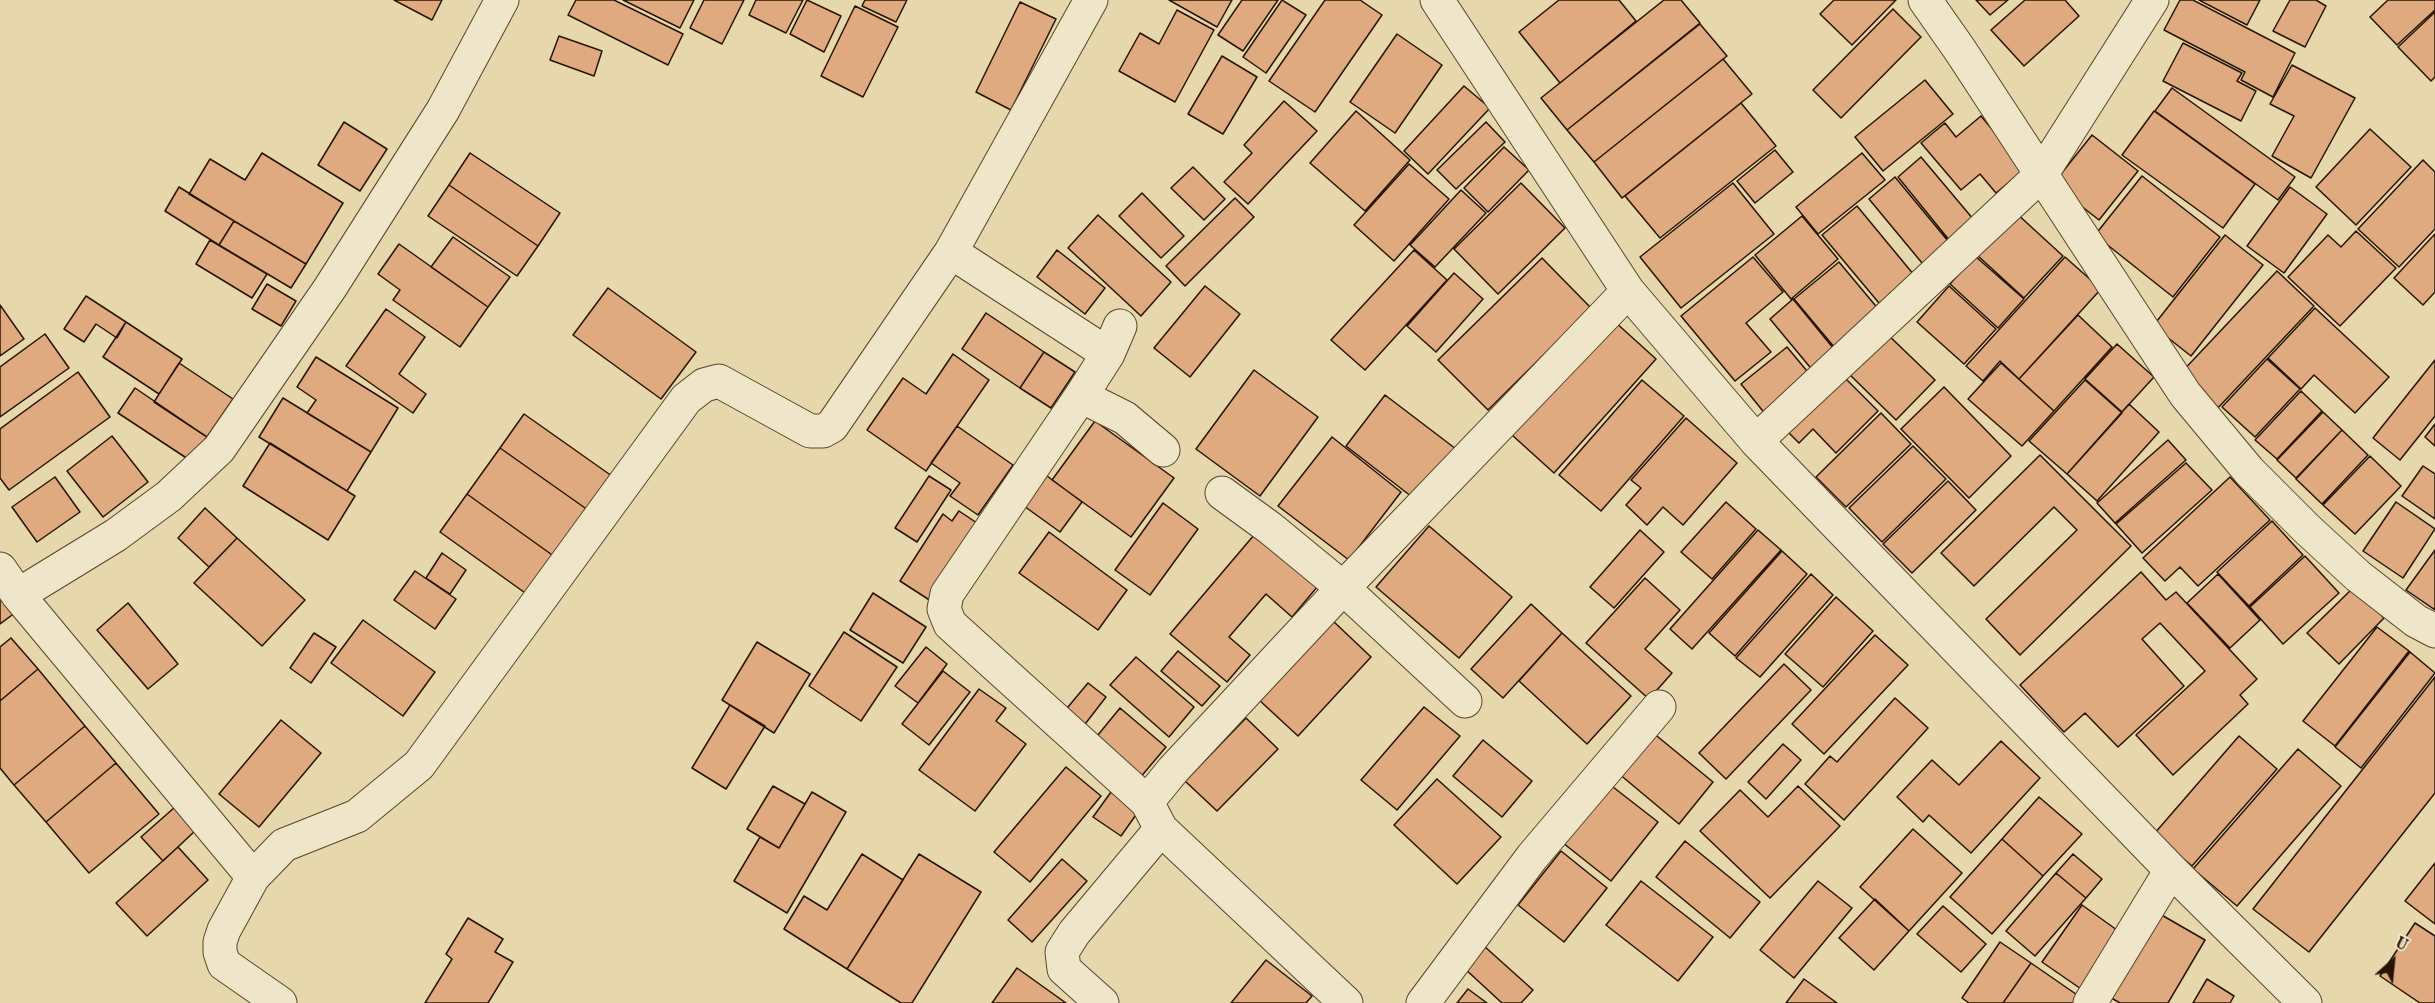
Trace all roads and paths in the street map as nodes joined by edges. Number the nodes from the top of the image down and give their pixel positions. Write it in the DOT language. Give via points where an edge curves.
graph roads {
  1 [pos="502,0"];
  2 [pos="1090,0"];
  3 [pos="1439,0"];
  4 [pos="1924,0"];
  5 [pos="2152,0"];
  6 [pos="2041,175"];
  7 [pos="951,252"];
  8 [pos="1628,291"];
  9 [pos="1081,396"];
  10 [pos="1756,441"];
  11 [pos="1163,450"];
  12 [pos="1222,493"];
  13 [pos="9,582"];
  14 [pos="1342,588"];
  15 [pos="2435,631"];
  16 [pos="1465,701"];
  17 [pos="1659,707"];
  18 [pos="1154,816"];
  19 [pos="2171,870"];
  20 [pos="253,877"];
  21 [pos="280,1003"];
  22 [pos="1102,1003"];
  23 [pos="1346,1003"];
  24 [pos="1423,1003"];
  25 [pos="2090,1003"];
  26 [pos="2305,1003"];
  1 -- 13 [label="street" via="443,110 330,288 219,449 170,496 116,535"];
  2 -- 7 [label="street"];
  3 -- 8 [label="street"];
  4 -- 6 [label="street"];
  5 -- 6 [label="street"];
  6 -- 10 [label="street"];
  6 -- 15 [label="street" via="2185,394 2249,471 2358,576"];
  7 -- 9 [label="street" via="1114,340"];
  7 -- 20 [label="street" via="832,426 823,431 810,431 719,381 704,385 686,399 419,765 357,816 284,844"];
  8 -- 10 [label="street"];
  8 -- 14 [label="street"];
  9 -- 11 [label="street" via="1125,418"];
  9 -- 18 [label="street" via="947,594 944,609 950,624"];
  10 -- 19 [label="street"];
  12 -- 14 [label="street"];
  13 -- 20 [label="street"];
  14 -- 16 [label="street"];
  14 -- 18 [label="street" via="1173,770"];
  17 -- 24 [label="street" via="1532,857"];
  18 -- 22 [label="street" via="1062,952 1064,969"];
  18 -- 23 [label="street"];
  19 -- 25 [label="street"];
  19 -- 26 [label="street"];
  20 -- 21 [label="street" via="224,930 220,952 224,963"];
}
